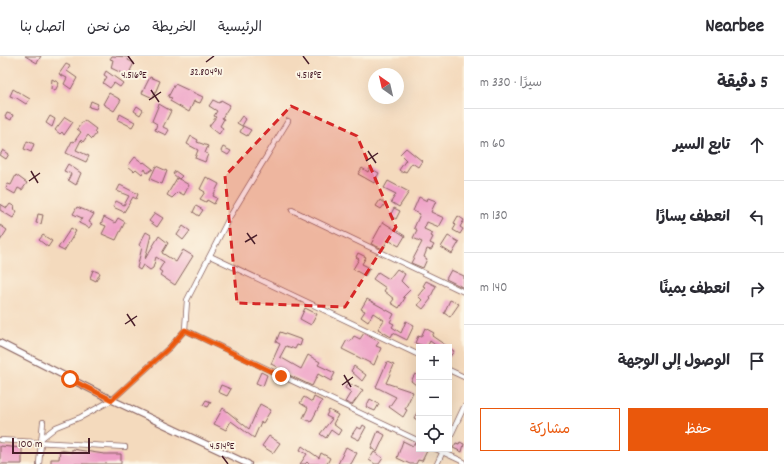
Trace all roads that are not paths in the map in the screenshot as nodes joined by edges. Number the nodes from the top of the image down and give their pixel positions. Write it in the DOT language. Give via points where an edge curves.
graph roads {
  1 [pos="288,121"];
  2 [pos="292,210"];
  3 [pos="210,256"];
  4 [pos="464,292"];
  5 [pos="185,330"];
  6 [pos="0,343"];
  7 [pos="416,354"];
  8 [pos="452,371"];
  9 [pos="464,377"];
  10 [pos="112,400"];
  11 [pos="464,407"];
  12 [pos="44,422"];
  13 [pos="452,432"];
  14 [pos="0,440"];
  15 [pos="42,440"];
  16 [pos="416,440"];
  17 [pos="125,447"];
  18 [pos="443,452"];
  19 [pos="445,452"];
  20 [pos="464,462"];
  21 [pos="39,464"];
  22 [pos="248,464"];
  23 [pos="437,464"];
  1 -- 3 [label="street" via="229,218"];
  2 -- 4 [label="street"];
  3 -- 5 [label="street" via="187,300"];
  3 -- 7 [label="street"];
  5 -- 10 [label="street"];
  5 -- 16 [label="street"];
  6 -- 10 [label="street"];
  8 -- 9 [label="street"];
  10 -- 15 [label="street" via="56,427"];
  10 -- 22 [label="street"];
  11 -- 13 [label="street"];
  12 -- 15 [label="street"];
  14 -- 15 [label="street"];
  15 -- 17 [label="street"];
  15 -- 21 [label="street"];
  18 -- 23 [label="street"];
  19 -- 20 [label="street"];
}
